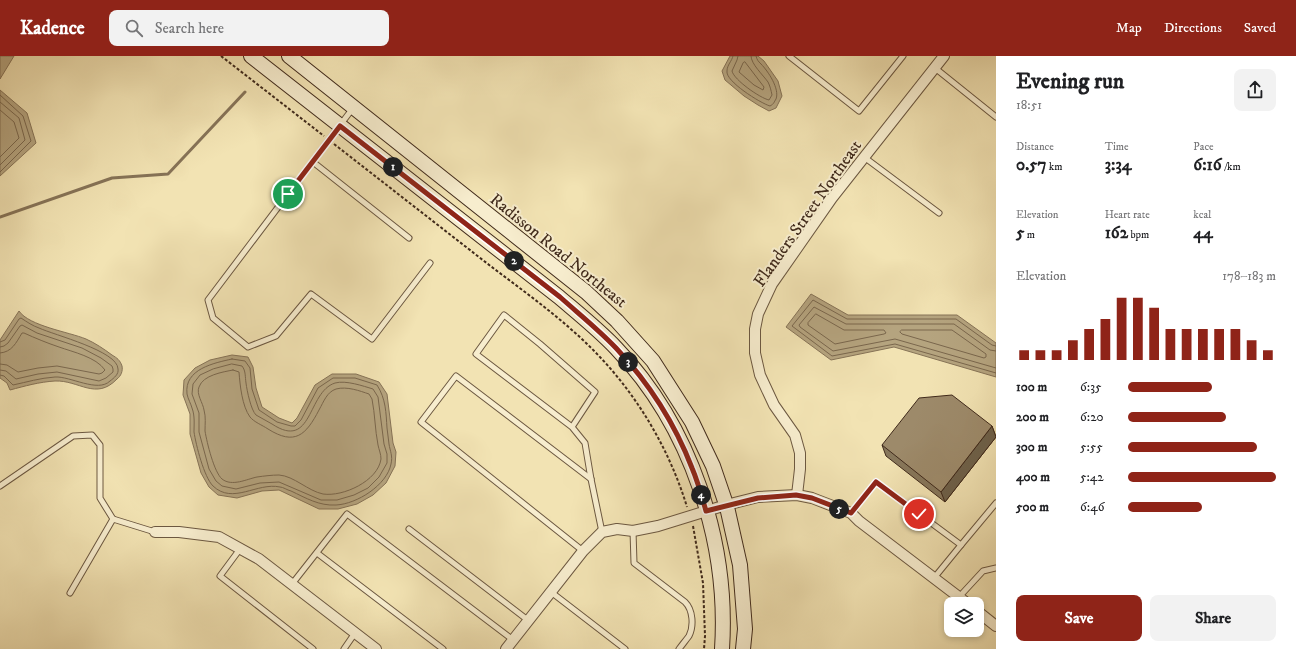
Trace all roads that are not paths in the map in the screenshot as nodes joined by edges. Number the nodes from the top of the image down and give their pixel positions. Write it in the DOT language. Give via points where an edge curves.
graph roads {
  1 [pos="251,56"];
  2 [pos="289,56"];
  3 [pos="789,56"];
  4 [pos="903,56"];
  5 [pos="944,56"];
  6 [pos="935,68"];
  7 [pos="354,107"];
  8 [pos="996,117"];
  9 [pos="340,126"];
  10 [pos="864,157"];
  11 [pos="312,162"];
  12 [pos="939,213"];
  13 [pos="409,238"];
  14 [pos="430,263"];
  15 [pos="572,427"];
  16 [pos="590,479"];
  17 [pos="0,486"];
  18 [pos="796,495"];
  19 [pos="996,503"];
  20 [pos="726,505"];
  21 [pos="706,511"];
  22 [pos="851,513"];
  23 [pos="113,519"];
  24 [pos="409,529"];
  25 [pos="633,531"];
  26 [pos="155,532"];
  27 [pos="602,532"];
  28 [pos="961,545"];
  29 [pos="240,549"];
  30 [pos="583,552"];
  31 [pos="317,553"];
  32 [pos="996,568"];
  33 [pos="934,578"];
  34 [pos="292,584"];
  35 [pos="551,592"];
  36 [pos="70,593"];
  37 [pos="959,597"];
  38 [pos="984,617"];
  39 [pos="529,620"];
  40 [pos="996,626"];
  41 [pos="355,633"];
  42 [pos="513,640"];
  43 [pos="313,649"];
  44 [pos="344,649"];
  45 [pos="376,649"];
  46 [pos="443,649"];
  47 [pos="506,649"];
  48 [pos="625,649"];
  49 [pos="679,649"];
  50 [pos="722,649"];
  51 [pos="743,649"];
  1 -- 9 [label="main road"];
  2 -- 7 [label="main road, Radisson Road Northeast"];
  3 -- 4 [label="lane" via="859,111"];
  5 -- 6 [label="street, Flanders Street Northeast"];
  6 -- 8 [label="lane"];
  6 -- 10 [label="street, Flanders Street Northeast"];
  7 -- 9 [label="lane"];
  7 -- 20 [label="main road, Radisson Road Northeast" via="586,292 617,321 653,361 692,422 713,466"];
  9 -- 11 [label="lane"];
  9 -- 21 [label="main road" via="560,297 616,348 637,372 677,435 692,468"];
  10 -- 12 [label="lane"];
  10 -- 18 [label="street, Flanders Street Northeast" via="772,284 758,314 755,353 760,374 774,405 795,435 800,453"];
  11 -- 13 [label="lane"];
  11 -- 14 [label="lane" via="208,300 213,318 248,347 276,336 311,294 372,339"];
  15 -- 15 [label="lane" via="595,392 504,315 476,354"];
  15 -- 16 [label="lane" via="585,443"];
  16 -- 27 [label="lane"];
  16 -- 30 [label="lane" via="456,376 421,422"];
  17 -- 23 [label="lane" via="73,436 92,435 100,445 100,498"];
  18 -- 20 [label="street" via="758,498"];
  18 -- 22 [label="street" via="812,498"];
  19 -- 28 [label="lane"];
  20 -- 21 [label="street"];
  20 -- 51 [label="main road, Radisson Road Northeast" via="740,565 745,629"];
  21 -- 25 [label="street"];
  21 -- 50 [label="main road" via="720,572 724,626"];
  22 -- 28 [label="lane" via="876,482"];
  22 -- 33 [label="street"];
  23 -- 26 [label="lane"];
  23 -- 36 [label="lane"];
  24 -- 39 [label="lane"];
  25 -- 27 [label="street" via="617,529"];
  25 -- 49 [label="lane" via="634,563 689,607 691,630"];
  26 -- 29 [label="street" via="219,537"];
  27 -- 30 [label="street"];
  28 -- 33 [label="lane"];
  29 -- 34 [label="street"];
  29 -- 43 [label="lane" via="220,576"];
  30 -- 35 [label="street"];
  31 -- 34 [label="lane"];
  31 -- 42 [label="lane" via="347,514"];
  31 -- 46 [label="lane"];
  32 -- 37 [label="lane" via="983,571"];
  33 -- 37 [label="street"];
  34 -- 41 [label="street"];
  35 -- 39 [label="street"];
  35 -- 48 [label="lane"];
  38 -- 40 [label="street"];
  39 -- 42 [label="street"];
  41 -- 44 [label="lane"];
  41 -- 45 [label="street"];
  42 -- 47 [label="street"];
}
